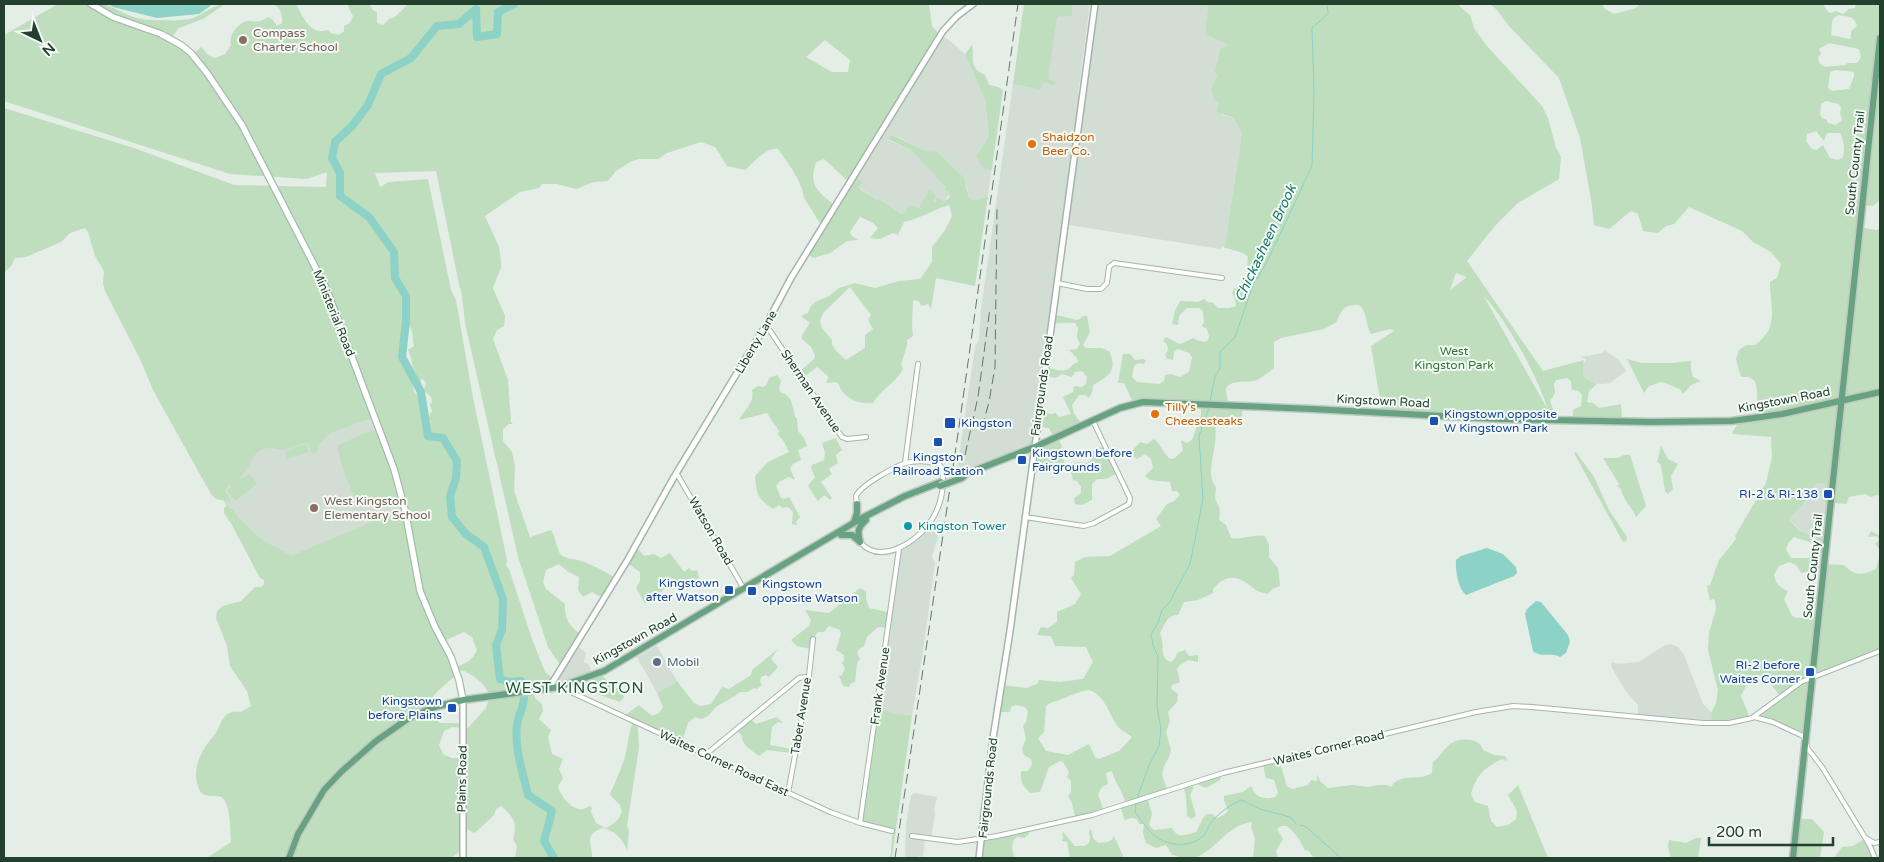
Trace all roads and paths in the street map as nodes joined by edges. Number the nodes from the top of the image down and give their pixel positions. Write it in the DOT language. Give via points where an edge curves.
graph roads {
  1 [pos="91,4"];
  2 [pos="972,4"];
  3 [pos="1095,4"];
  4 [pos="1880,38"];
  5 [pos="1222,278"];
  6 [pos="1057,283"];
  7 [pos="766,325"];
  8 [pos="918,364"];
  9 [pos="1880,392"];
  10 [pos="1841,400"];
  11 [pos="1094,421"];
  12 [pos="866,437"];
  13 [pos="1034,448"];
  14 [pos="905,463"];
  15 [pos="677,474"];
  16 [pos="941,484"];
  17 [pos="857,504"];
  18 [pos="872,512"];
  19 [pos="1025,517"];
  20 [pos="866,520"];
  21 [pos="854,523"];
  22 [pos="841,535"];
  23 [pos="860,542"];
  24 [pos="899,549"];
  25 [pos="781,567"];
  26 [pos="744,589"];
  27 [pos="813,639"];
  28 [pos="1880,650"];
  29 [pos="1812,677"];
  30 [pos="808,679"];
  31 [pos="559,687"];
  32 [pos="549,688"];
  33 [pos="463,700"];
  34 [pos="1752,718"];
  35 [pos="1806,744"];
  36 [pos="705,755"];
  37 [pos="788,793"];
  38 [pos="860,823"];
  39 [pos="892,832"];
  40 [pos="912,836"];
  41 [pos="982,837"];
  42 [pos="1864,837"];
  43 [pos="1880,842"];
  44 [pos="289,858"];
  45 [pos="462,858"];
  46 [pos="979,858"];
  47 [pos="1793,858"];
  48 [pos="1875,858"];
  1 -- 33 [label="main road, Ministerial Road" via="113,18 161,34 181,45 207,73 242,125 330,297 394,469 420,591 451,657"];
  2 -- 7 [label="street, Liberty Lane" via="943,31 791,278"];
  3 -- 6 [label="street, Fairgrounds Road"];
  4 -- 10 [label="main road, South County Trail"];
  5 -- 6 [label="street" via="1114,263 1108,267 1107,283 1101,289"];
  6 -- 13 [label="street, Fairgrounds Road"];
  7 -- 12 [label="street, Sherman Avenue" via="842,436 847,439"];
  7 -- 15 [label="street, Liberty Lane"];
  8 -- 14 [label="street"];
  9 -- 10 [label="main road, Kingstown Road"];
  10 -- 11 [label="main road, Kingstown Road" via="1738,420 1651,422 1500,419 1143,402 1120,408"];
  10 -- 29 [label="main road, South County Trail"];
  11 -- 13 [label="main road, Kingstown Road"];
  11 -- 19 [label="street" via="1130,498 1129,504 1084,526"];
  13 -- 16 [label="main road, Kingstown Road, bridge"];
  13 -- 19 [label="street, Fairgrounds Road"];
  14 -- 17 [label="street" via="862,488 856,496"];
  14 -- 24 [label="street" via="938,463 943,471 942,492 928,524"];
  15 -- 26 [label="street, Watson Road"];
  15 -- 32 [label="street, Liberty Lane"];
  16 -- 18 [label="main road, Kingstown Road"];
  16 -- 20 [label="main road, Kingstown Road"];
  17 -- 18 [label="main road"];
  17 -- 21 [label="main road"];
  18 -- 21 [label="main road, Kingstown Road"];
  19 -- 41 [label="street, Fairgrounds Road"];
  20 -- 22 [label="main road, Kingstown Road"];
  20 -- 23 [label="main road" via="858,532"];
  21 -- 25 [label="main road, Kingstown Road"];
  22 -- 23 [label="main road" via="852,535"];
  22 -- 25 [label="main road, Kingstown Road"];
  23 -- 24 [label="street" via="871,551"];
  24 -- 38 [label="street, Frank Avenue"];
  25 -- 26 [label="main road, Kingstown Road"];
  26 -- 31 [label="main road, Kingstown Road" via="604,671"];
  27 -- 30 [label="street, Taber Avenue"];
  28 -- 29 [label="street, Waites Corner Road"];
  29 -- 34 [label="street, Waites Corner Road" via="1794,686"];
  29 -- 35 [label="main road, South County Trail"];
  30 -- 36 [label="street" via="799,678"];
  30 -- 37 [label="street, Taber Avenue"];
  31 -- 32 [label="main road, Kingstown Road"];
  31 -- 36 [label="street, Waites Corner Road East"];
  32 -- 33 [label="main road, Kingstown Road"];
  33 -- 44 [label="main road, Kingstown Road" via="409,718 376,741 341,772 306,817"];
  33 -- 45 [label="street, Plains Road"];
  34 -- 35 [label="street, Waites Corner Road" via="1767,720 1801,734"];
  34 -- 41 [label="street, Waites Corner Road" via="1730,723 1703,723 1532,707 1476,712 1223,773 1092,815"];
  35 -- 42 [label="street, Waites Corner Road"];
  35 -- 47 [label="main road, South County Trail"];
  36 -- 37 [label="street, Waites Corner Road East"];
  37 -- 38 [label="street, Waites Corner Road East"];
  38 -- 39 [label="street, Waites Corner Road East"];
  40 -- 41 [label="street, Waites Corner Road" via="958,842"];
  41 -- 46 [label="street, Fairgrounds Road"];
  42 -- 43 [label="street"];
  42 -- 48 [label="street, Waites Corner Road"];
}
